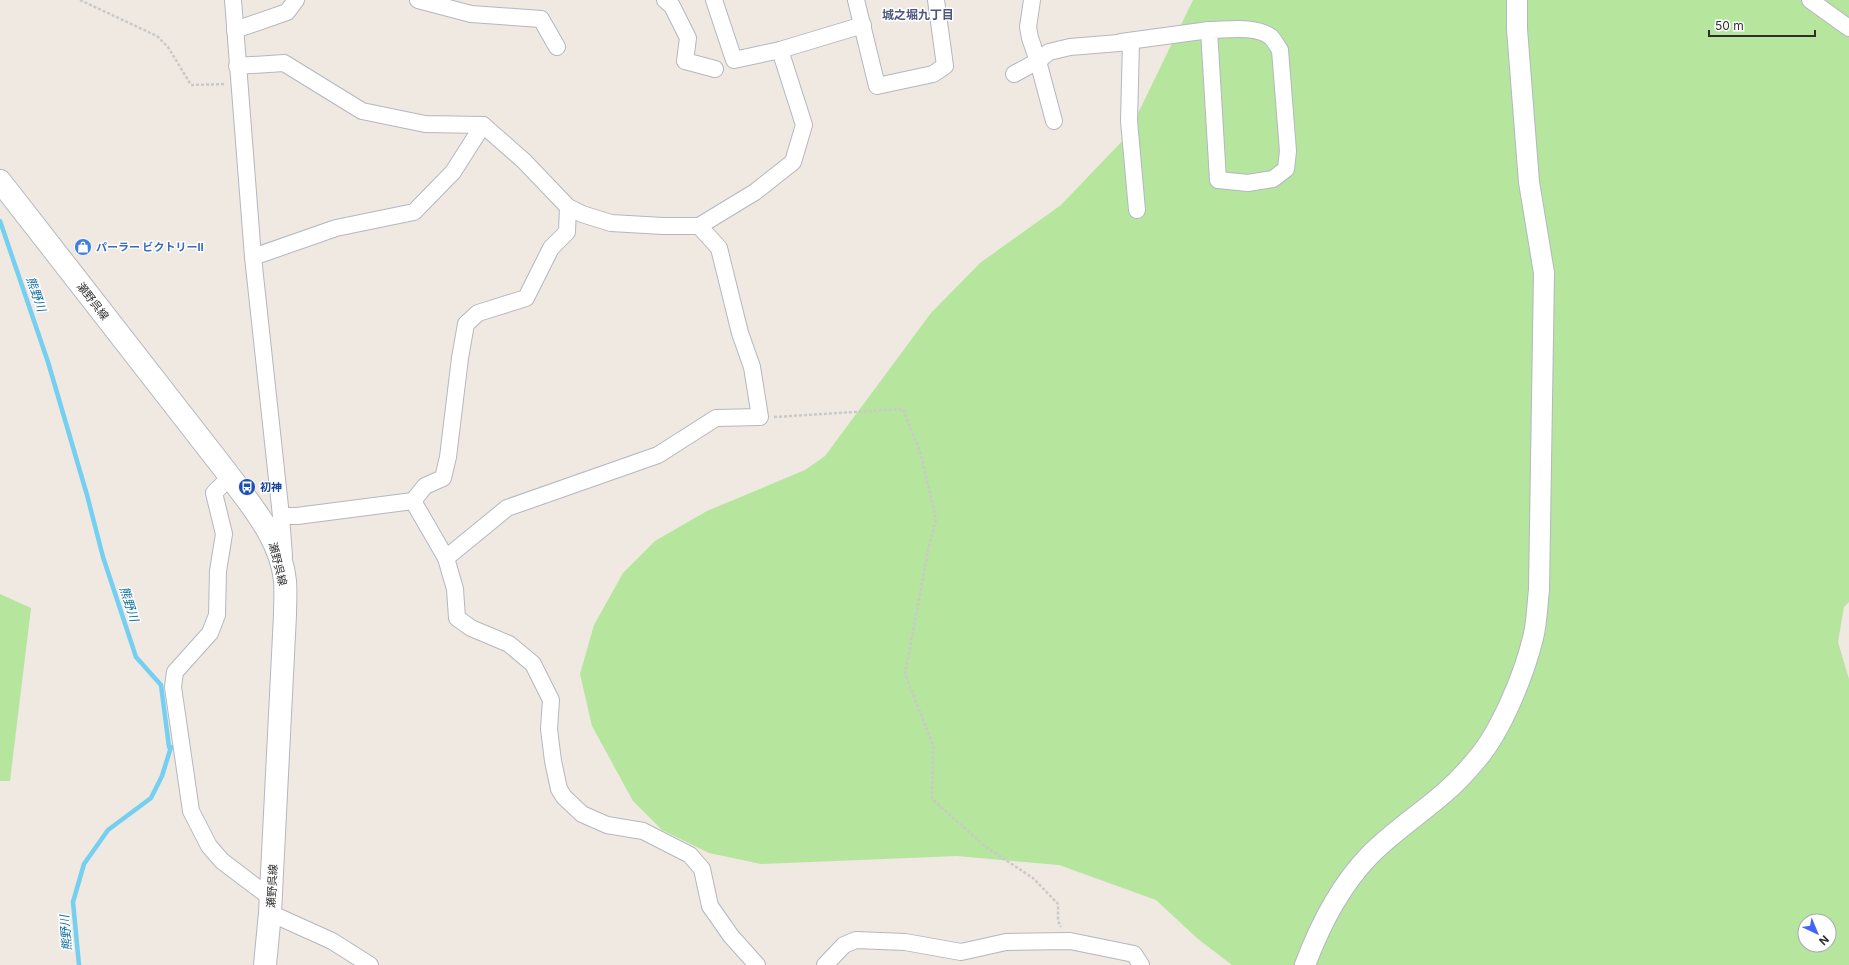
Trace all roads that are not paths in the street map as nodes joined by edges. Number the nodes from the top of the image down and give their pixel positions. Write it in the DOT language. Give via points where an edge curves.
graph roads {
  1 [pos="233,0"];
  2 [pos="296,0"];
  3 [pos="418,0"];
  4 [pos="665,0"];
  5 [pos="714,0"];
  6 [pos="856,0"];
  7 [pos="936,0"];
  8 [pos="1032,0"];
  9 [pos="1517,0"];
  10 [pos="1810,0"];
  11 [pos="862,26"];
  12 [pos="1849,28"];
  13 [pos="235,30"];
  14 [pos="1209,30"];
  15 [pos="1131,42"];
  16 [pos="557,47"];
  17 [pos="780,50"];
  18 [pos="1038,61"];
  19 [pos="237,66"];
  20 [pos="715,69"];
  21 [pos="1014,74"];
  22 [pos="1054,121"];
  23 [pos="483,125"];
  24 [pos="0,181"];
  25 [pos="568,207"];
  26 [pos="1137,210"];
  27 [pos="699,226"];
  28 [pos="252,258"];
  29 [pos="230,477"];
  30 [pos="413,501"];
  31 [pos="281,516"];
  32 [pos="446,558"];
  33 [pos="285,580"];
  34 [pos="271,906"];
  35 [pos="265,965"];
  36 [pos="370,965"];
  37 [pos="757,965"];
  38 [pos="825,965"];
  39 [pos="1141,965"];
  40 [pos="1305,965"];
  1 -- 13 [label="street"];
  2 -- 13 [label="street" via="287,12"];
  3 -- 16 [label="street" via="471,14 541,19"];
  4 -- 20 [label="street" via="672,6 688,38 685,61"];
  5 -- 17 [label="street" via="734,60"];
  6 -- 11 [label="street"];
  7 -- 11 [label="street" via="945,66 933,74 877,86"];
  8 -- 18 [label="street" via="1028,27"];
  9 -- 40 [label="street" via="1529,182 1544,273 1540,590 1533,638 1520,681 1502,720 1478,758 1445,793 1402,826 1369,856 1339,892 1316,936"];
  10 -- 12 [label="street"];
  11 -- 17 [label="street"];
  13 -- 19 [label="street"];
  14 -- 14 [label="street" via="1249,30 1263,33 1272,38 1280,50 1288,151 1286,169 1273,178 1248,183 1218,180"];
  14 -- 15 [label="street" via="1121,42"];
  15 -- 18 [label="street" via="1070,47 1049,52"];
  15 -- 26 [label="street" via="1129,121"];
  17 -- 27 [label="street" via="804,125 793,162 755,192"];
  18 -- 21 [label="street"];
  18 -- 22 [label="street"];
  19 -- 23 [label="street" via="284,63 362,111 425,124"];
  19 -- 28 [label="street"];
  23 -- 25 [label="street" via="524,161"];
  23 -- 28 [label="street" via="452,172 414,212 336,228"];
  24 -- 29 [label="main road, 瀬野呉線"];
  25 -- 27 [label="street" via="611,223"];
  25 -- 30 [label="street" via="567,232 550,248 526,298 478,313 466,324 443,478 426,486"];
  27 -- 32 [label="street" via="719,248 740,333 752,367 760,417 716,418 658,455 507,508"];
  28 -- 31 [label="street"];
  29 -- 33 [label="main road, 瀬野呉線" via="275,543"];
  29 -- 34 [label="street" via="214,493 224,534 218,571 217,615 210,633 175,672 173,686 191,811 209,846"];
  30 -- 31 [label="street"];
  30 -- 32 [label="street"];
  31 -- 33 [label="street"];
  32 -- 37 [label="street" via="455,589 457,618 471,628 509,644 533,664 551,700 549,729 553,761 559,789 564,797 582,814 607,825 643,831 690,855 702,868 710,906 731,936"];
  33 -- 34 [label="main road, 瀬野呉線"];
  34 -- 35 [label="main road, 瀬野呉線"];
  34 -- 36 [label="street"];
  38 -- 39 [label="street" via="844,946 856,940 906,942 961,952 1006,942 1070,941 1134,954"];
}
